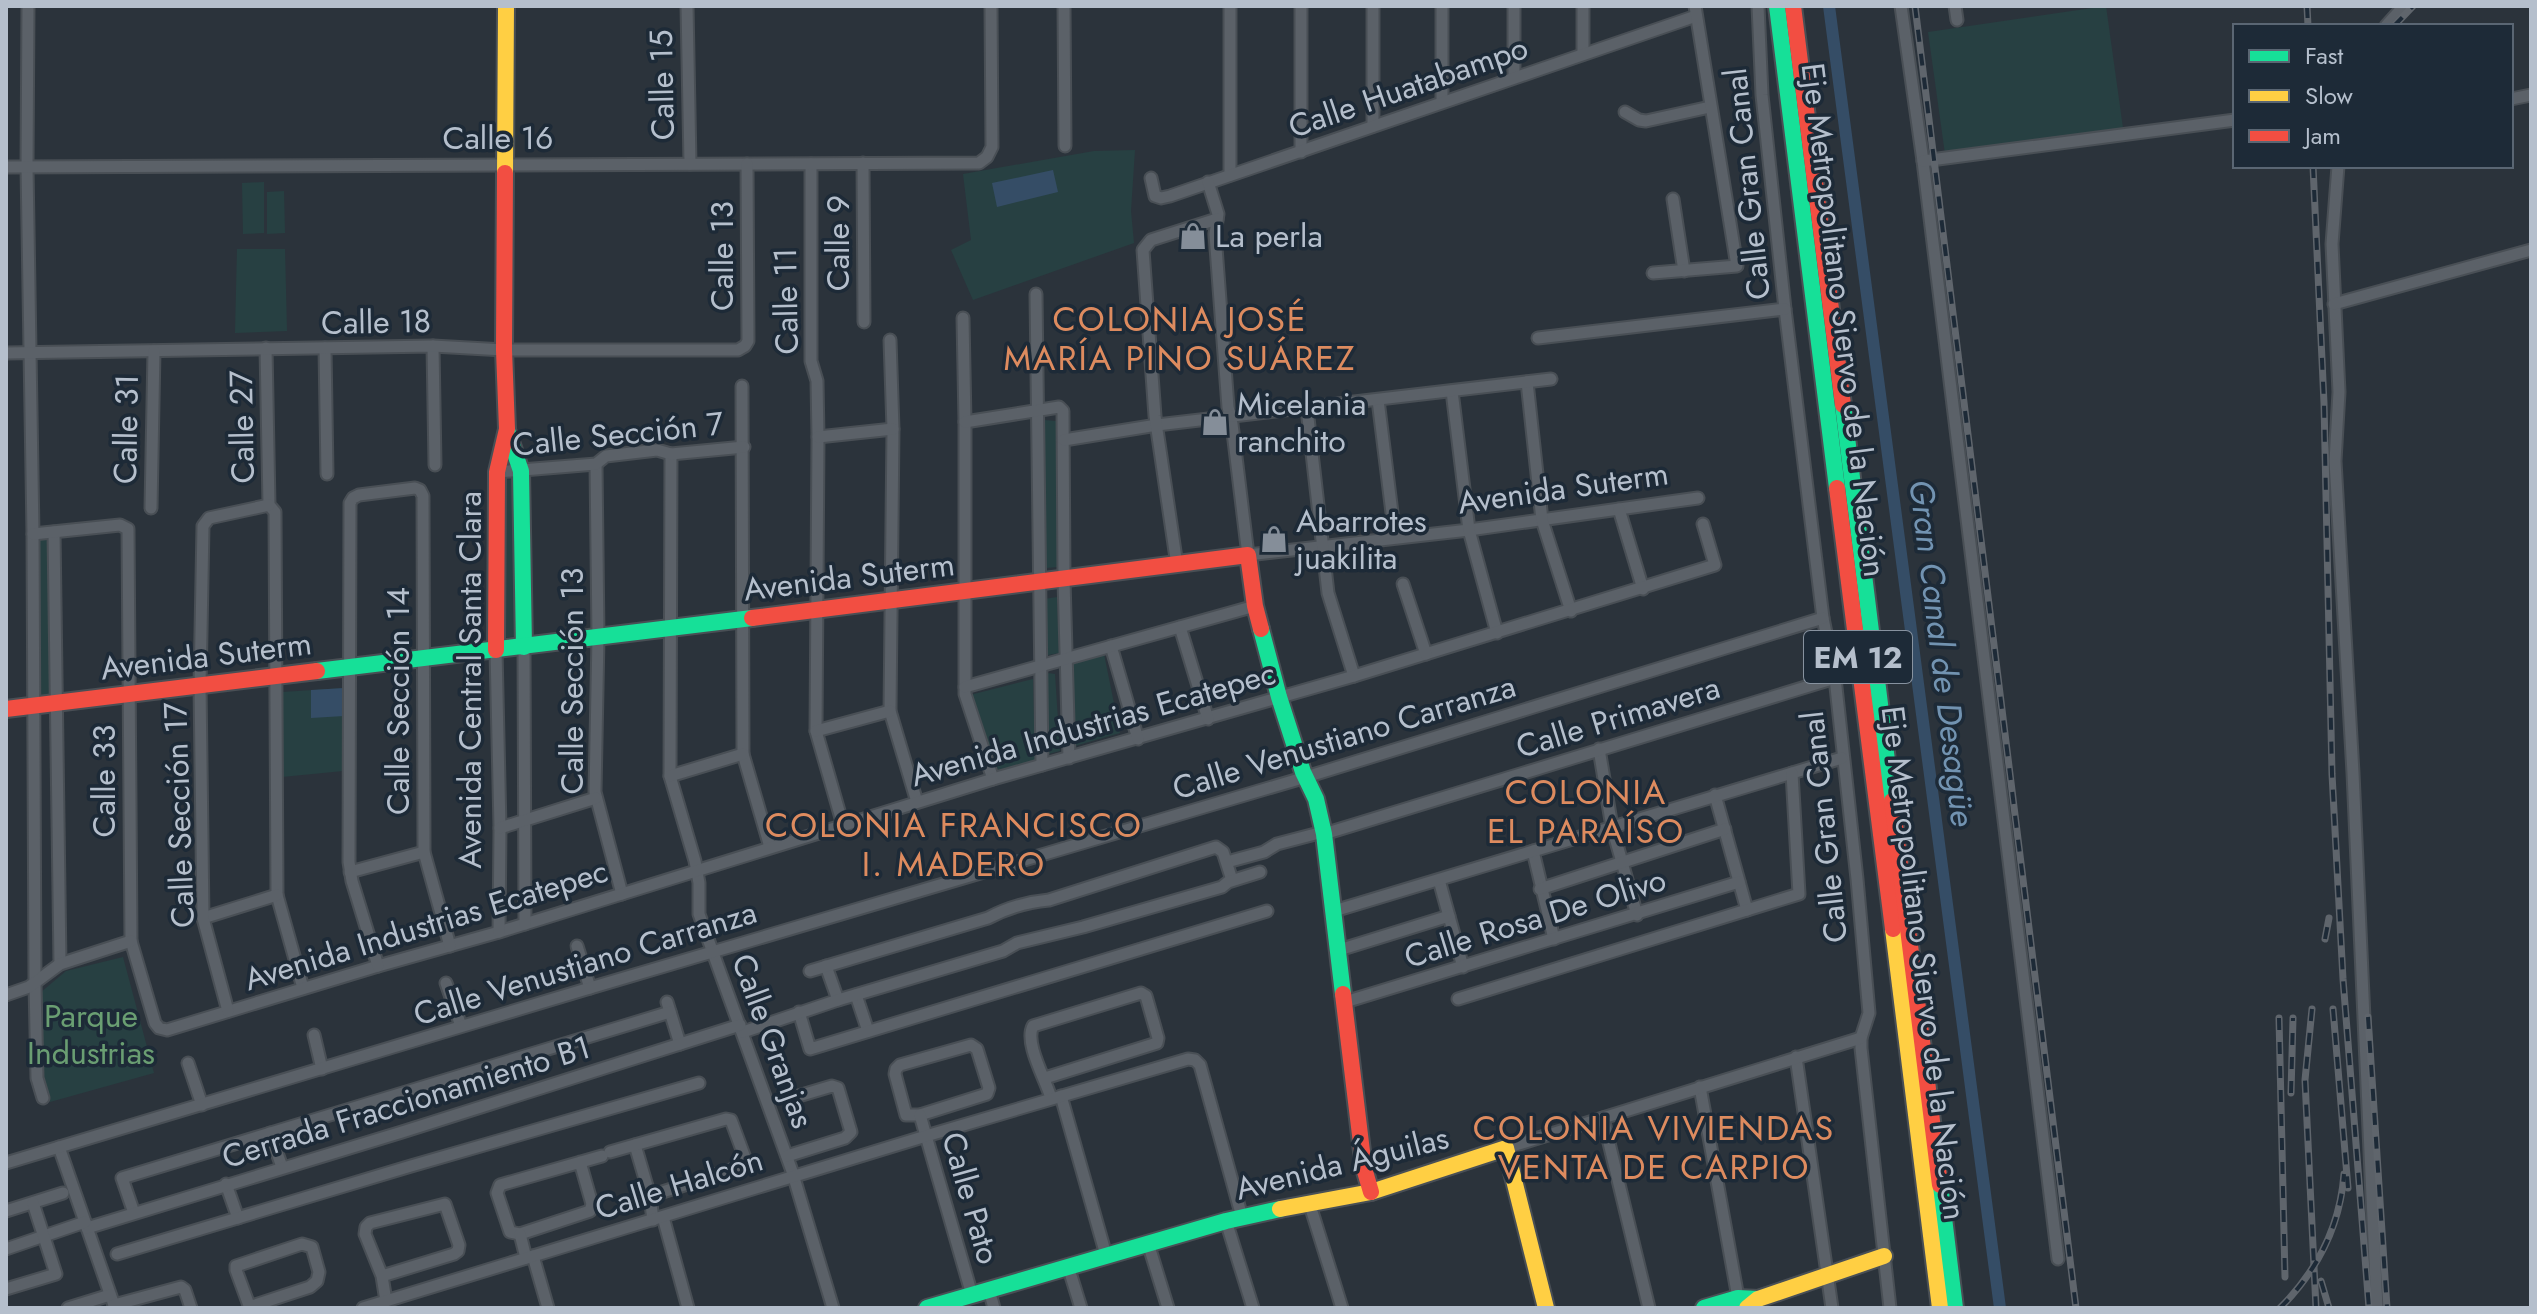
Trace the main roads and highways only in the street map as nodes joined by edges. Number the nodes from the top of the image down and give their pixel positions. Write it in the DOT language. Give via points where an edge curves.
graph roads {
  1 [pos="506,6"];
  2 [pos="1777,6"];
  3 [pos="1793,6"];
  4 [pos="507,429"];
  5 [pos="524,647"];
  6 [pos="496,650"];
  7 [pos="6,709"];
  8 [pos="1371,1192"];
  9 [pos="1884,1256"];
  10 [pos="1746,1303"];
  11 [pos="927,1308"];
  12 [pos="1546,1308"];
  13 [pos="1704,1308"];
  14 [pos="1940,1308"];
  15 [pos="1955,1308"];
  1 -- 4 [label="main road, Avenida Central Santa Clara"];
  2 -- 14 [label="main road, Eje Metropolitano Siervo de la Nación / EM 12"];
  3 -- 15 [label="main road, Eje Metropolitano Siervo de la Nación / EM 12"];
  4 -- 5 [label="main road, Avenida Central Santa Clara" via="521,471"];
  4 -- 6 [label="main road, Avenida Central Santa Clara" via="497,472"];
  5 -- 6 [label="main road, Avenida Suterm"];
  5 -- 8 [label="main road, Avenida Suterm" via="1248,555 1255,606 1279,697 1324,833"];
  6 -- 7 [label="main road, Avenida Suterm"];
  8 -- 11 [label="main road, Avenida Águilas" via="1234,1219"];
  8 -- 12 [label="main road, Avenida Águilas" via="1506,1148"];
  9 -- 10 [label="main road"];
  10 -- 13 [label="main road"];
}
